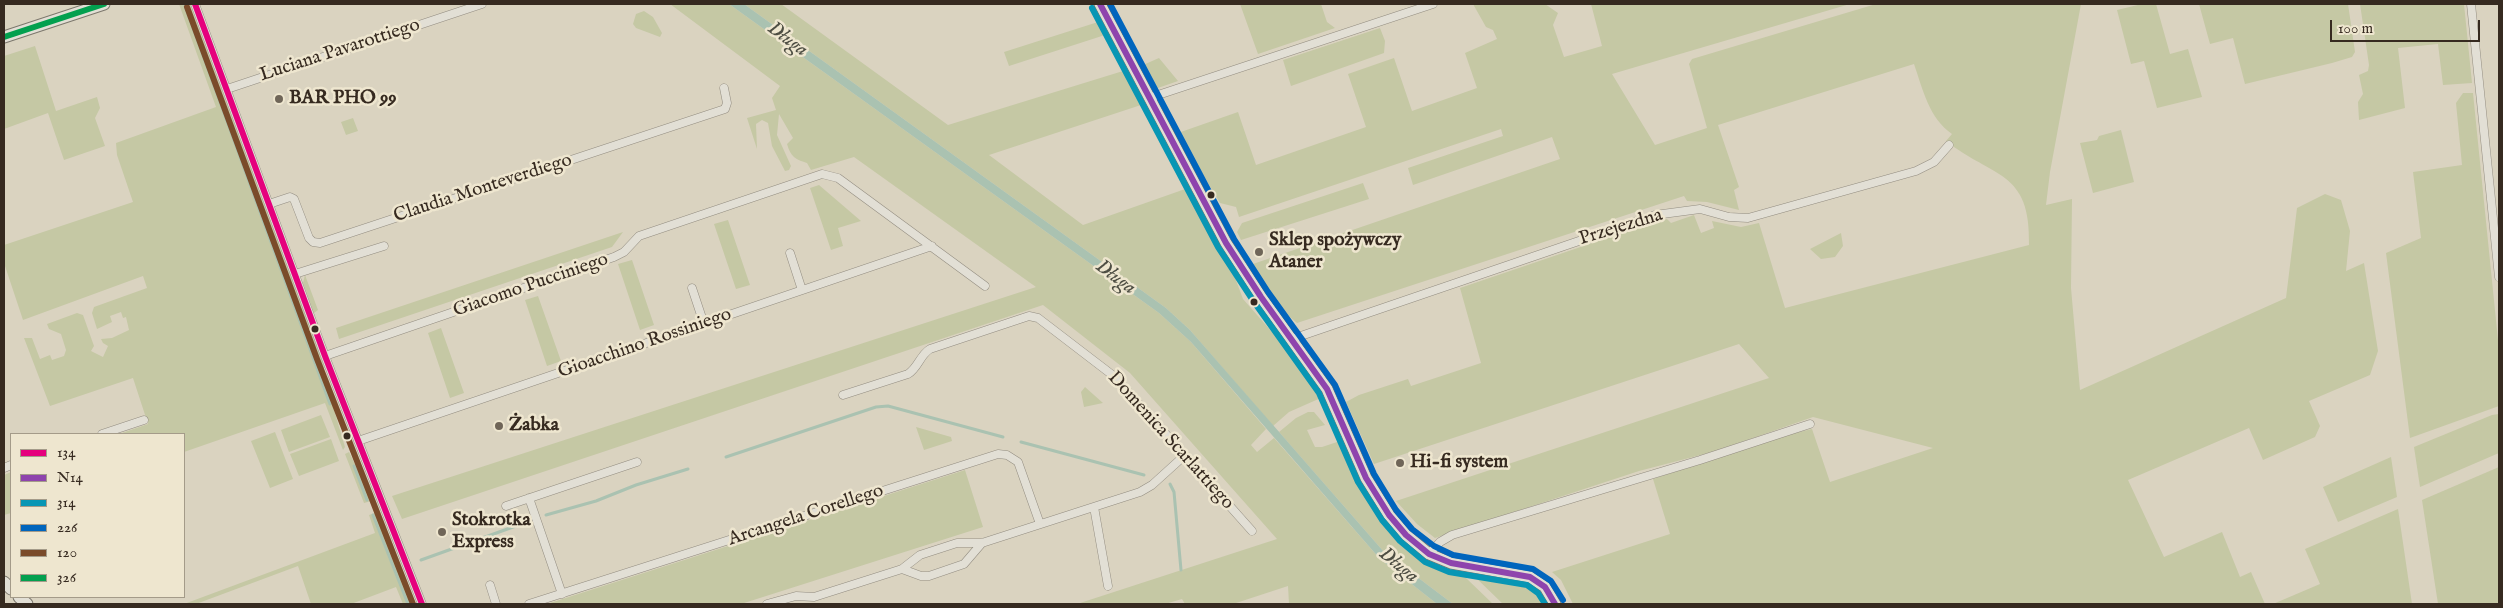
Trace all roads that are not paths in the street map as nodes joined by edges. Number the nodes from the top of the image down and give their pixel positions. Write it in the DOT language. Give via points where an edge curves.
graph roads {
  1 [pos="104,4"];
  2 [pos="195,4"];
  3 [pos="482,4"];
  4 [pos="1100,4"];
  5 [pos="1433,4"];
  6 [pos="2471,4"];
  7 [pos="4,37"];
  8 [pos="724,88"];
  9 [pos="227,89"];
  10 [pos="1149,98"];
  11 [pos="1949,146"];
  12 [pos="269,204"];
  13 [pos="384,246"];
  14 [pos="932,246"];
  15 [pos="790,253"];
  16 [pos="295,274"];
  17 [pos="2499,277"];
  18 [pos="985,286"];
  19 [pos="692,288"];
  20 [pos="802,290"];
  21 [pos="704,324"];
  22 [pos="1292,339"];
  23 [pos="325,356"];
  24 [pos="843,395"];
  25 [pos="144,420"];
  26 [pos="1810,424"];
  27 [pos="105,433"];
  28 [pos="358,441"];
  29 [pos="1184,456"];
  30 [pos="638,462"];
  31 [pos="529,498"];
  32 [pos="506,506"];
  33 [pos="1094,507"];
  34 [pos="1040,524"];
  35 [pos="1252,531"];
  36 [pos="982,543"];
  37 [pos="1429,554"];
  38 [pos="902,569"];
  39 [pos="490,585"];
  40 [pos="1108,586"];
  41 [pos="562,594"];
  42 [pos="814,597"];
  43 [pos="422,604"];
  44 [pos="496,604"];
  45 [pos="529,604"];
  46 [pos="767,604"];
  47 [pos="808,604"];
  48 [pos="1556,604"];
  1 -- 7 [label="street"];
  2 -- 9 [label="street"];
  3 -- 9 [label="street, Luciana Pavarottiego"];
  4 -- 10 [label="street"];
  5 -- 10 [label="street"];
  6 -- 17 [label="street"];
  8 -- 12 [label="street, Claudia Monteverdiego" via="725,109 320,242 309,238 294,198"];
  9 -- 12 [label="street"];
  10 -- 22 [label="street" via="1226,243"];
  11 -- 22 [label="street, Przejezdna" via="1934,162 1916,171 1748,218 1729,217 1700,209 1655,215"];
  12 -- 16 [label="street"];
  13 -- 16 [label="street"];
  14 -- 18 [label="street"];
  14 -- 20 [label="street, Gioacchino Rossiniego"];
  14 -- 23 [label="street, Giacomo Pucciniego" via="838,178 814,175 639,236 624,252 614,257"];
  15 -- 20 [label="street"];
  16 -- 23 [label="street"];
  19 -- 21 [label="street"];
  20 -- 21 [label="street, Gioacchino Rossiniego"];
  21 -- 28 [label="street, Gioacchino Rossiniego"];
  22 -- 37 [label="street" via="1327,389 1379,501 1406,535"];
  23 -- 28 [label="street"];
  24 -- 29 [label="street, Domenica Scarlattiego" via="908,374 930,349 1029,316 1038,318 1115,377"];
  25 -- 27 [label="street"];
  26 -- 37 [label="street" via="1452,535"];
  28 -- 43 [label="street"];
  29 -- 33 [label="street" via="1146,489"];
  29 -- 35 [label="street, Domenica Scarlattiego"];
  30 -- 31 [label="street"];
  31 -- 32 [label="street"];
  31 -- 41 [label="street"];
  33 -- 34 [label="street"];
  33 -- 40 [label="street"];
  34 -- 36 [label="street"];
  34 -- 41 [label="street, Arcangela Corellego" via="1018,462 1007,454 998,454"];
  36 -- 38 [label="street" via="957,542 920,554"];
  36 -- 38 [label="street" via="964,564 929,576"];
  37 -- 48 [label="street" via="1472,567 1530,577 1545,587"];
  38 -- 42 [label="street"];
  39 -- 44 [label="street"];
  41 -- 45 [label="street, Arcangela Corellego"];
  42 -- 46 [label="street" via="788,598"];
  42 -- 47 [label="street"];
}
